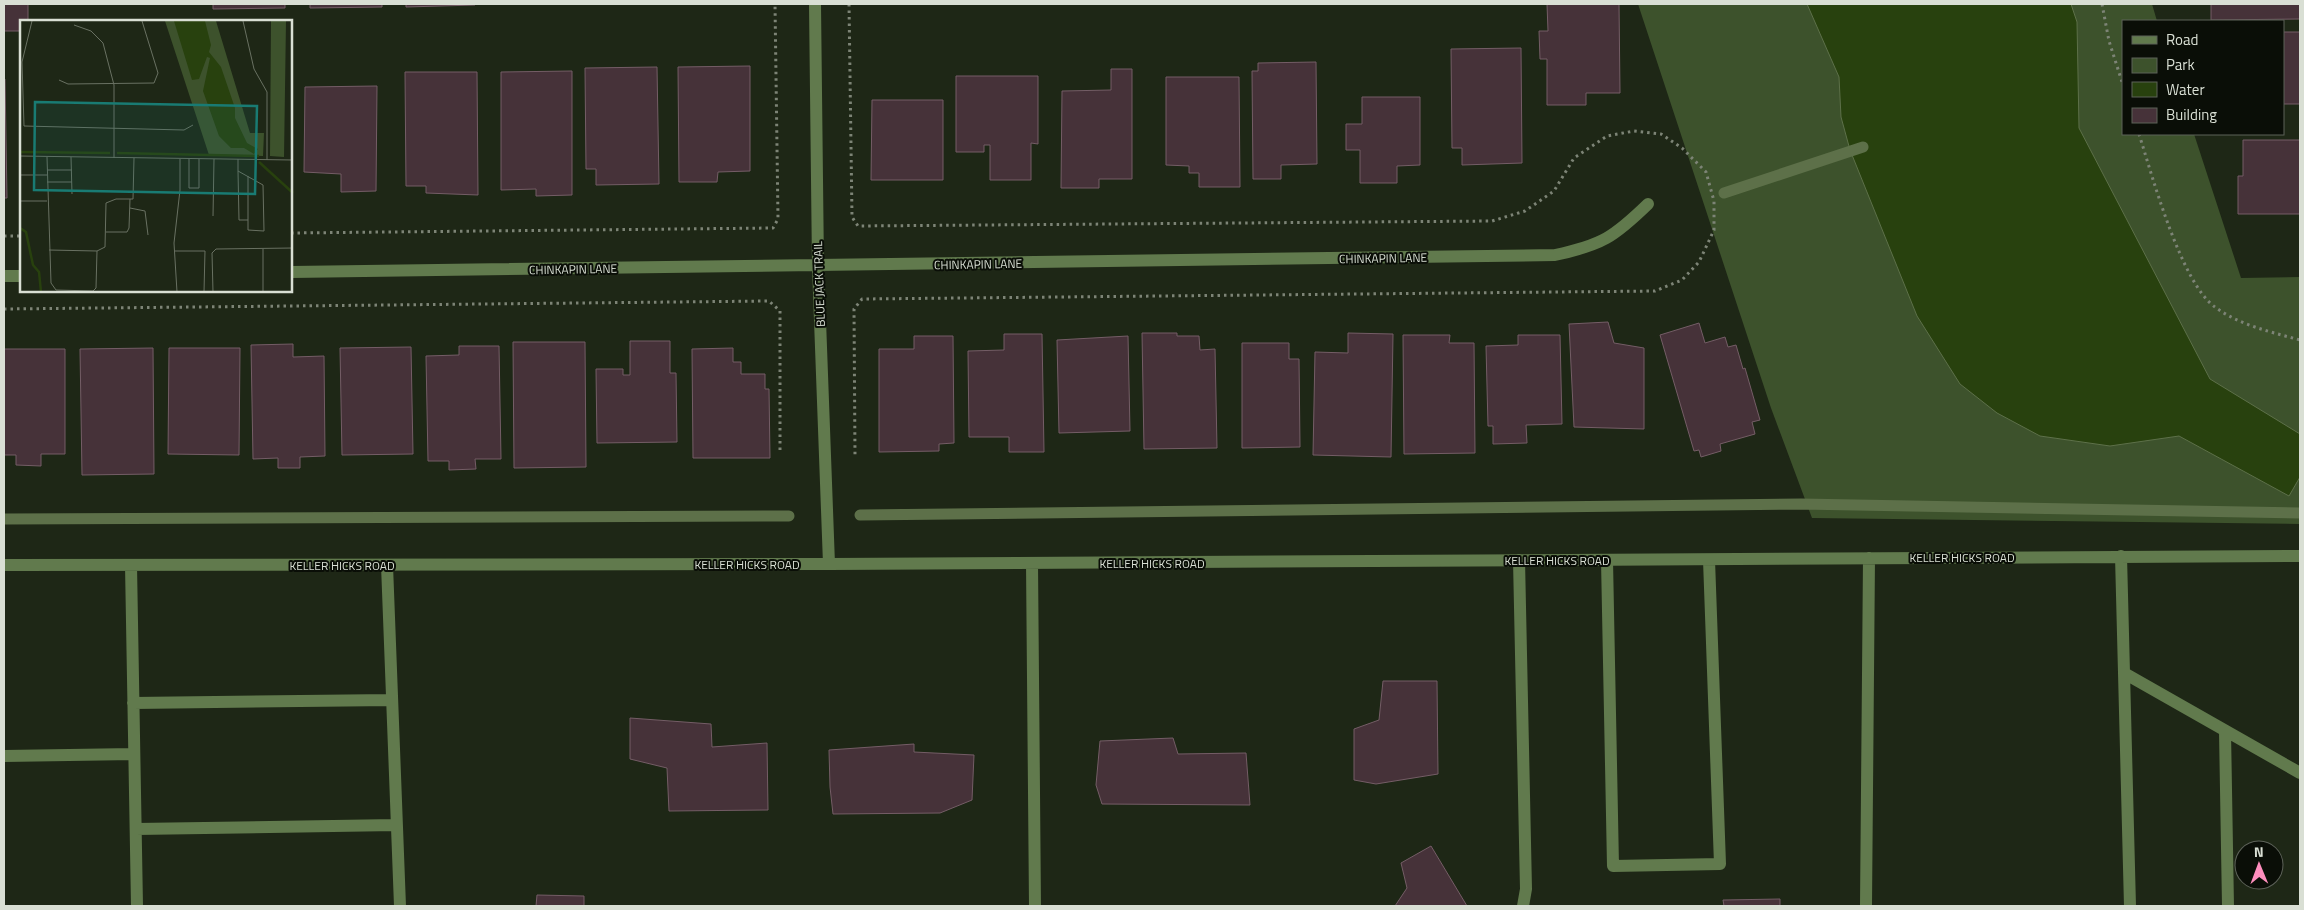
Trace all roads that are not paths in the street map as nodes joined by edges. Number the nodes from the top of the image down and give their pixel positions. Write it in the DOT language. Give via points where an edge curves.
graph roads {
  1 [pos="815,4"];
  2 [pos="1648,204"];
  3 [pos="818,266"];
  4 [pos="292,272"];
  5 [pos="4,276"];
  6 [pos="20,276"];
  7 [pos="2121,556"];
  8 [pos="2300,556"];
  9 [pos="1869,558"];
  10 [pos="1519,560"];
  11 [pos="1607,560"];
  12 [pos="1708,560"];
  13 [pos="1032,563"];
  14 [pos="387,564"];
  15 [pos="829,564"];
  16 [pos="4,565"];
  17 [pos="130,565"];
  18 [pos="2124,673"];
  19 [pos="392,700"];
  20 [pos="134,703"];
  21 [pos="2225,730"];
  22 [pos="134,754"];
  23 [pos="4,756"];
  24 [pos="2300,773"];
  25 [pos="396,825"];
  26 [pos="136,829"];
  27 [pos="137,906"];
  28 [pos="400,906"];
  29 [pos="1035,906"];
  30 [pos="1523,906"];
  31 [pos="1866,906"];
  32 [pos="2130,906"];
  33 [pos="2228,906"];
  1 -- 3 [label="street, BLUE JACK TRAIL"];
  2 -- 3 [label="street, CHINKAPIN LANE" via="1618,232 1588,248 1555,256"];
  3 -- 4 [label="street, CHINKAPIN LANE"];
  3 -- 15 [label="street, BLUE JACK TRAIL"];
  5 -- 6 [label="street"];
  7 -- 8 [label="street, KELLER HICKS ROAD"];
  7 -- 9 [label="street, KELLER HICKS ROAD"];
  7 -- 18 [label="street"];
  9 -- 12 [label="street, KELLER HICKS ROAD"];
  9 -- 31 [label="street"];
  10 -- 11 [label="street, KELLER HICKS ROAD"];
  10 -- 13 [label="street, KELLER HICKS ROAD"];
  10 -- 30 [label="street" via="1526,889"];
  11 -- 12 [label="street, KELLER HICKS ROAD"];
  11 -- 12 [label="street" via="1613,866 1720,864"];
  13 -- 15 [label="street, KELLER HICKS ROAD"];
  13 -- 29 [label="street"];
  14 -- 15 [label="street, KELLER HICKS ROAD"];
  14 -- 17 [label="street, KELLER HICKS ROAD"];
  14 -- 19 [label="street"];
  16 -- 17 [label="street, KELLER HICKS ROAD"];
  17 -- 20 [label="street"];
  18 -- 21 [label="street"];
  18 -- 32 [label="street"];
  19 -- 20 [label="street"];
  19 -- 25 [label="street"];
  20 -- 22 [label="street"];
  21 -- 24 [label="street"];
  21 -- 33 [label="street"];
  22 -- 23 [label="street"];
  22 -- 26 [label="street"];
  25 -- 26 [label="street"];
  25 -- 28 [label="street"];
  26 -- 27 [label="street"];
}
